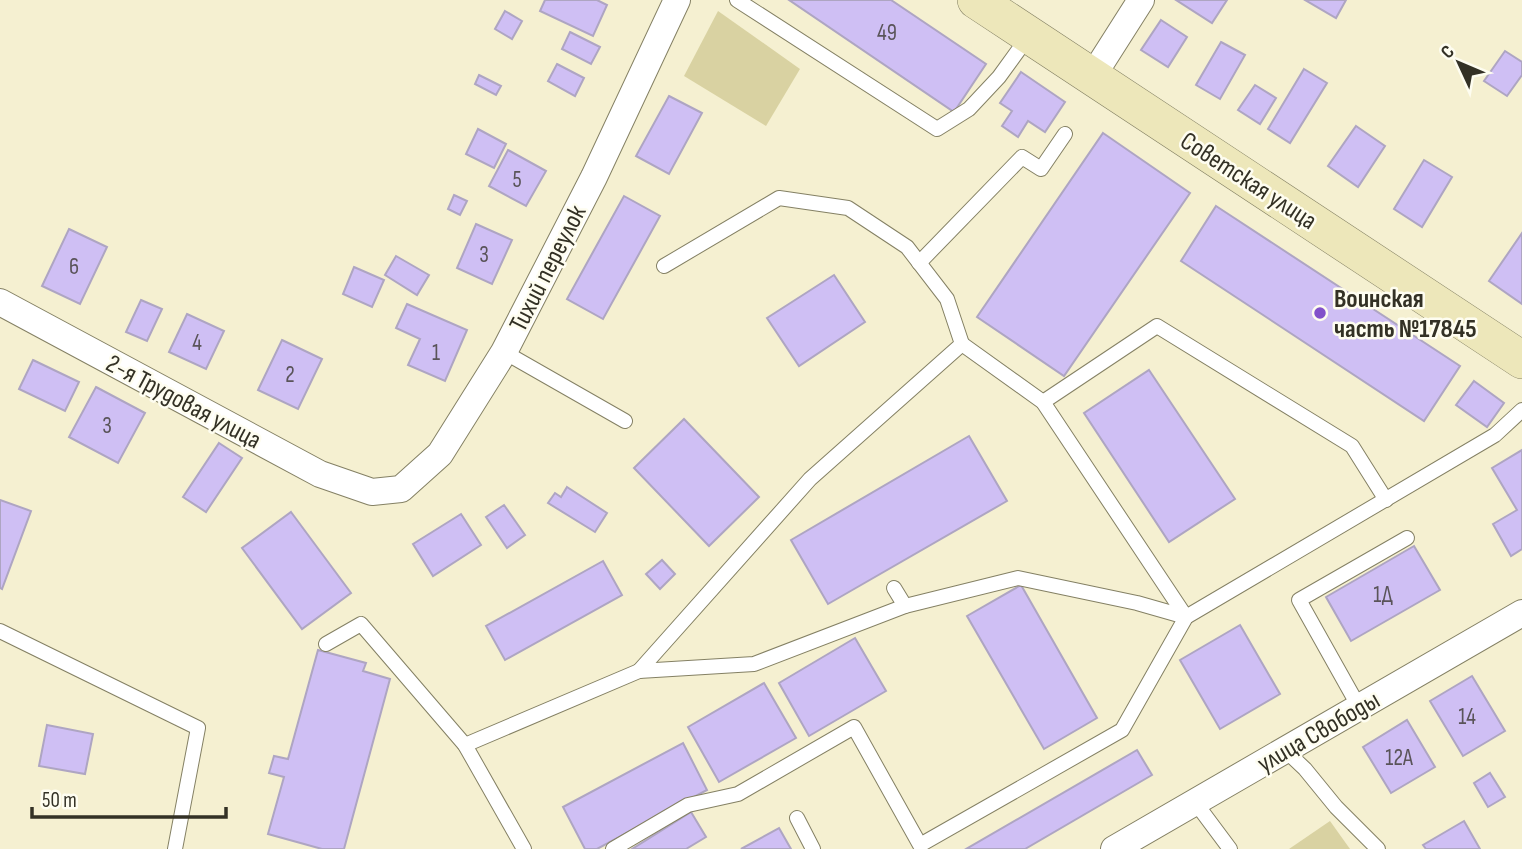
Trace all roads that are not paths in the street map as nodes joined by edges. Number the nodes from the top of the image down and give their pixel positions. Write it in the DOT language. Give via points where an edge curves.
graph roads {
  1 [pos="677,0"];
  2 [pos="737,0"];
  3 [pos="976,0"];
  4 [pos="1140,0"];
  5 [pos="1029,36"];
  6 [pos="1092,77"];
  7 [pos="1065,134"];
  8 [pos="919,263"];
  9 [pos="664,266"];
  10 [pos="0,302"];
  11 [pos="962,344"];
  12 [pos="504,352"];
  13 [pos="1522,360"];
  14 [pos="1042,402"];
  15 [pos="1522,410"];
  16 [pos="625,421"];
  17 [pos="372,492"];
  18 [pos="1386,500"];
  19 [pos="1407,538"];
  20 [pos="894,588"];
  21 [pos="905,606"];
  22 [pos="1522,613"];
  23 [pos="1186,617"];
  24 [pos="0,631"];
  25 [pos="326,644"];
  26 [pos="639,671"];
  27 [pos="1359,707"];
  28 [pos="465,745"];
  29 [pos="1285,750"];
  30 [pos="1195,802"];
  31 [pos="797,818"];
  32 [pos="175,849"];
  33 [pos="524,849"];
  34 [pos="613,849"];
  35 [pos="813,849"];
  36 [pos="1114,849"];
  37 [pos="1230,849"];
  38 [pos="1378,849"];
  1 -- 12 [label="street, Тихий переулок" via="594,177"];
  2 -- 5 [label="lane" via="937,129 969,109"];
  3 -- 5 [label="street, Советская улица"];
  4 -- 6 [label="street"];
  5 -- 6 [label="street, Советская улица"];
  6 -- 13 [label="street, Советская улица"];
  7 -- 8 [label="lane" via="1041,169 1022,156"];
  8 -- 9 [label="lane" via="907,247 848,208 779,198"];
  8 -- 11 [label="lane" via="947,299"];
  10 -- 17 [label="street, 2-я Трудовая улица" via="320,474"];
  11 -- 14 [label="lane"];
  11 -- 26 [label="lane" via="810,478"];
  12 -- 16 [label="lane"];
  12 -- 17 [label="street, Тихий переулок" via="440,454 401,489"];
  14 -- 18 [label="lane" via="1157,326 1352,446"];
  14 -- 23 [label="lane"];
  15 -- 18 [label="lane" via="1495,436"];
  18 -- 23 [label="lane"];
  19 -- 27 [label="lane" via="1299,600"];
  20 -- 21 [label="lane"];
  21 -- 23 [label="lane" via="1018,578"];
  21 -- 26 [label="lane" via="754,664"];
  22 -- 27 [label="street, улица Свободы"];
  23 -- 34 [label="lane" via="1122,730 920,845 854,727 738,794 688,805"];
  24 -- 32 [label="lane" via="198,729"];
  25 -- 28 [label="lane" via="361,624"];
  26 -- 28 [label="lane"];
  27 -- 29 [label="street, улица Свободы"];
  28 -- 33 [label="lane"];
  29 -- 30 [label="street, улица Свободы"];
  29 -- 38 [label="lane"];
  30 -- 36 [label="street, улица Свободы"];
  30 -- 37 [label="lane"];
  31 -- 35 [label="lane"];
}
